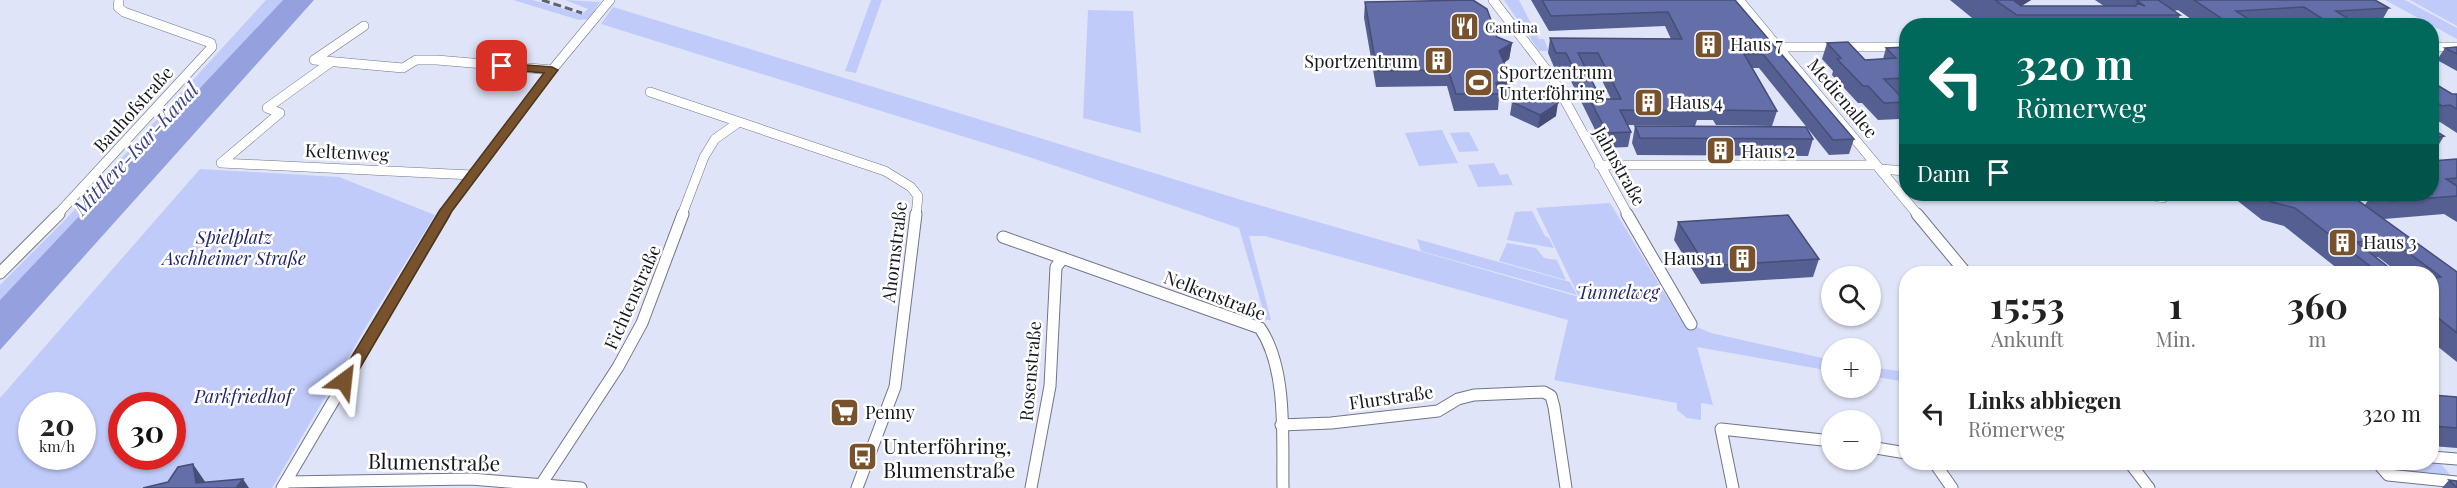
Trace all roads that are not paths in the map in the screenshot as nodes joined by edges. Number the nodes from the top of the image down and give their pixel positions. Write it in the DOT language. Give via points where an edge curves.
graph roads {
  1 [pos="119,0"];
  2 [pos="610,0"];
  3 [pos="1493,0"];
  4 [pos="1739,0"];
  5 [pos="363,26"];
  6 [pos="1779,47"];
  7 [pos="1899,47"];
  8 [pos="2439,47"];
  9 [pos="2457,47"];
  10 [pos="331,62"];
  11 [pos="552,70"];
  12 [pos="650,92"];
  13 [pos="739,122"];
  14 [pos="1599,165"];
  15 [pos="1878,167"];
  16 [pos="1899,170"];
  17 [pos="472,175"];
  18 [pos="1899,192"];
  19 [pos="1906,201"];
  20 [pos="1003,237"];
  21 [pos="1063,258"];
  22 [pos="1960,266"];
  23 [pos="0,273"];
  24 [pos="1691,324"];
  25 [pos="1281,425"];
  26 [pos="1821,440"];
  27 [pos="1881,449"];
  28 [pos="1899,452"];
  29 [pos="2439,458"];
  30 [pos="2455,461"];
  31 [pos="1940,470"];
  32 [pos="2134,470"];
  33 [pos="2384,470"];
  34 [pos="2457,482"];
  35 [pos="542,483"];
  36 [pos="284,485"];
  37 [pos="581,488"];
  38 [pos="857,488"];
  39 [pos="1031,488"];
  40 [pos="1283,488"];
  41 [pos="1566,488"];
  42 [pos="1733,488"];
  43 [pos="1952,488"];
  44 [pos="2149,488"];
  1 -- 23 [label="street, Bauhofstraße" via="118,7 124,12 196,36 212,47"];
  2 -- 11 [label="street"];
  3 -- 14 [label="street, Jahnstraße" via="1552,77"];
  4 -- 6 [label="street, Medienallee"];
  5 -- 10 [label="street" via="314,60"];
  6 -- 7 [label="street"];
  6 -- 15 [label="street, Medienallee"];
  8 -- 9 [label="street"];
  10 -- 11 [label="street" via="403,68 416,60 436,60"];
  10 -- 17 [label="street, Keltenweg" via="267,108 280,113 221,163"];
  11 -- 17 [label="street"];
  12 -- 13 [label="street, Ahornstraße"];
  13 -- 35 [label="street, Fichtenstraße" via="716,139 704,157 642,323 618,368"];
  13 -- 38 [label="street, Ahornstraße" via="885,171 918,196 895,387"];
  14 -- 15 [label="street"];
  14 -- 24 [label="street, Jahnstraße"];
  15 -- 16 [label="street"];
  15 -- 18 [label="street, Medienallee"];
  17 -- 36 [label="street" via="408,272"];
  19 -- 22 [label="street, Medienallee"];
  20 -- 21 [label="street, Nelkenstraße"];
  21 -- 25 [label="street, Nelkenstraße" via="1260,328 1272,345"];
  21 -- 39 [label="street, Rosenstraße" via="1056,267 1050,386"];
  25 -- 40 [label="street, Nelkenstraße"];
  25 -- 41 [label="street, Flurstraße" via="1438,411 1474,395 1544,392 1551,396 1554,407"];
  26 -- 42 [label="street" via="1721,429"];
  27 -- 28 [label="street"];
  29 -- 30 [label="street"];
  31 -- 43 [label="street"];
  32 -- 44 [label="street"];
  33 -- 34 [label="street" via="2388,475"];
  35 -- 36 [label="street, Blumenstraße" via="393,478"];
  35 -- 37 [label="street, Blumenstraße"];
}
